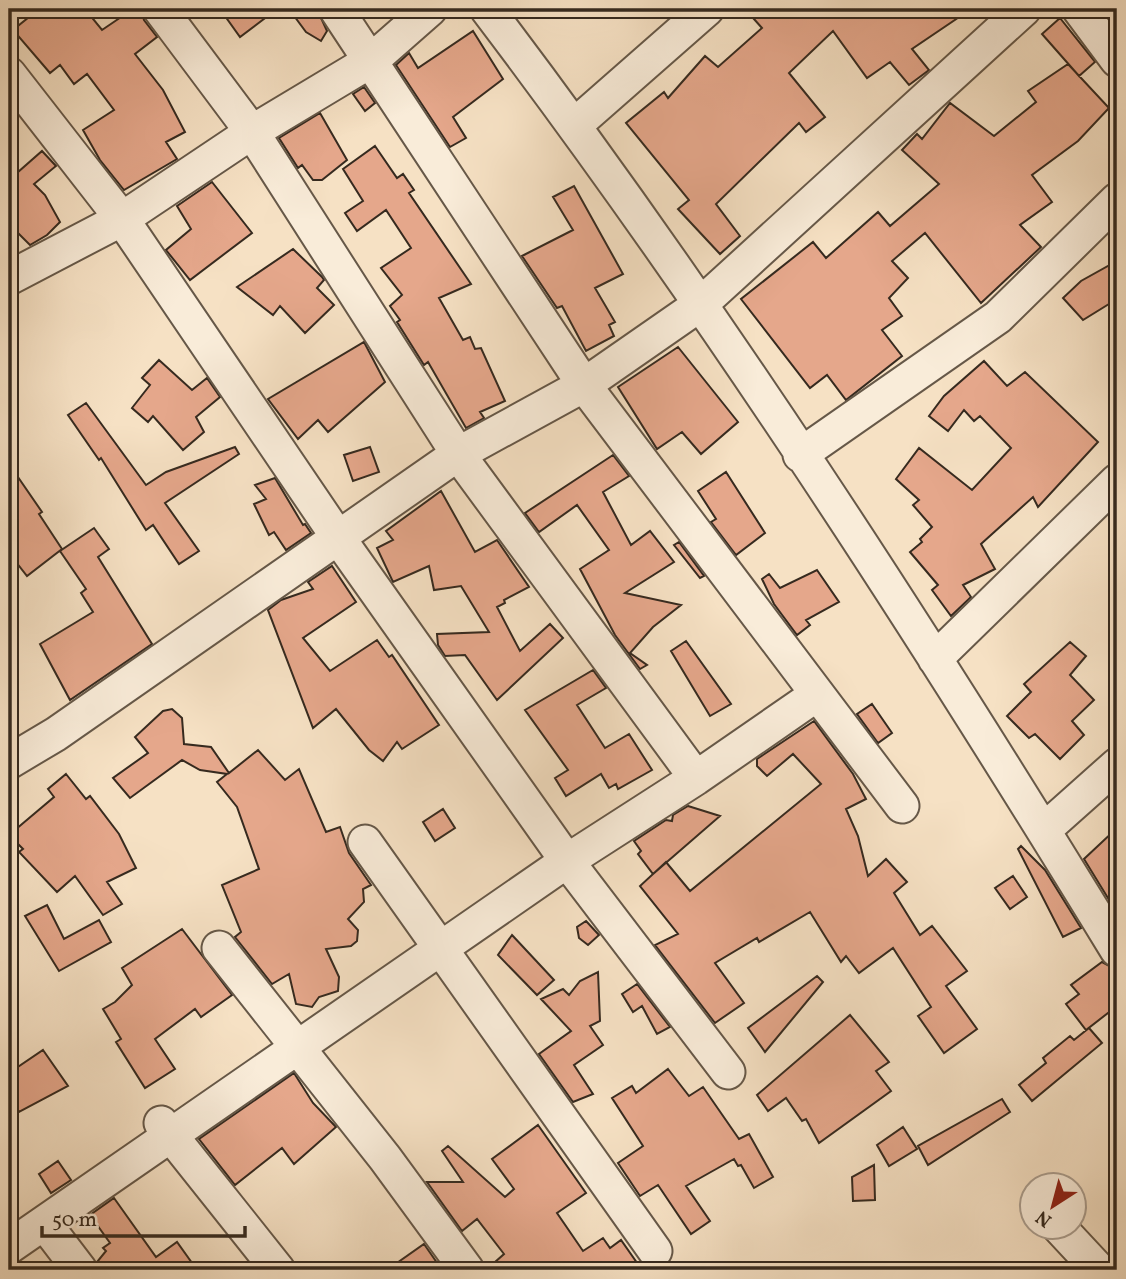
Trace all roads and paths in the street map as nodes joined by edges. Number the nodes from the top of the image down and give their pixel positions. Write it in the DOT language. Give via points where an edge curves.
graph roads {
  1 [pos="160,9"];
  2 [pos="336,9"];
  3 [pos="430,9"];
  4 [pos="487,9"];
  5 [pos="707,9"];
  6 [pos="1024,9"];
  7 [pos="1079,9"];
  8 [pos="372,60"];
  9 [pos="1117,60"];
  10 [pos="9,74"];
  11 [pos="575,125"];
  12 [pos="252,132"];
  13 [pos="1117,200"];
  14 [pos="122,219"];
  15 [pos="9,278"];
  16 [pos="702,303"];
  17 [pos="584,384"];
  18 [pos="458,454"];
  19 [pos="800,456"];
  20 [pos="1117,481"];
  21 [pos="337,536"];
  22 [pos="935,659"];
  23 [pos="816,695"];
  24 [pos="9,762"];
  25 [pos="1117,765"];
  26 [pos="696,778"];
  27 [pos="902,806"];
  28 [pos="1044,830"];
  29 [pos="365,842"];
  30 [pos="567,861"];
  31 [pos="219,948"];
  32 [pos="1117,950"];
  33 [pos="728,1072"];
  34 [pos="161,1123"];
  35 [pos="48,1228"];
  36 [pos="1070,1240"];
  37 [pos="9,1247"];
  38 [pos="654,1251"];
  39 [pos="80,1270"];
  40 [pos="278,1270"];
  41 [pos="467,1270"];
  42 [pos="1099,1270"];
  1 -- 12 [label="street"];
  2 -- 8 [label="street"];
  3 -- 8 [label="street"];
  4 -- 11 [label="street"];
  5 -- 11 [label="street"];
  6 -- 16 [label="street"];
  7 -- 9 [label="street"];
  8 -- 12 [label="street"];
  8 -- 17 [label="street"];
  10 -- 14 [label="street"];
  11 -- 16 [label="street"];
  12 -- 14 [label="street"];
  12 -- 18 [label="street"];
  13 -- 19 [label="street" via="998,317"];
  14 -- 15 [label="street"];
  14 -- 21 [label="street"];
  16 -- 17 [label="street"];
  16 -- 19 [label="street"];
  17 -- 18 [label="street"];
  17 -- 23 [label="street"];
  18 -- 21 [label="street"];
  18 -- 26 [label="street"];
  19 -- 22 [label="street"];
  20 -- 22 [label="street"];
  21 -- 24 [label="street" via="56,734"];
  21 -- 30 [label="street"];
  22 -- 28 [label="street"];
  23 -- 26 [label="street"];
  23 -- 27 [label="street"];
  25 -- 28 [label="street"];
  26 -- 30 [label="street"];
  28 -- 32 [label="street"];
  29 -- 38 [label="street"];
  30 -- 33 [label="street"];
  30 -- 37 [label="street"];
  31 -- 41 [label="street" via="361,1126"];
  34 -- 40 [label="street"];
  35 -- 39 [label="street"];
  36 -- 42 [label="street"];
}
